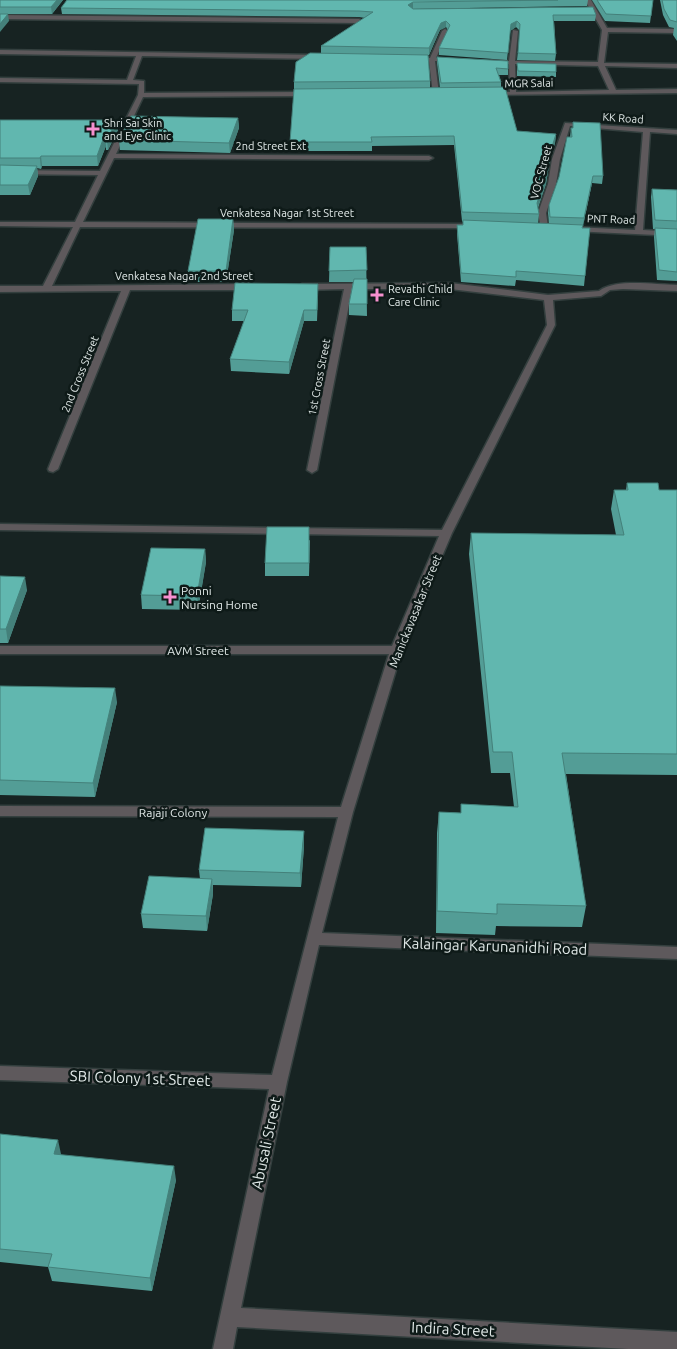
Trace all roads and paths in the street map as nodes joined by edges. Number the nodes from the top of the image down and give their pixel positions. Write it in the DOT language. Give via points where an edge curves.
graph roads {
  1 [pos="588,0"];
  2 [pos="586,10"];
  3 [pos="596,10"];
  4 [pos="59,12"];
  5 [pos="0,17"];
  6 [pos="54,18"];
  7 [pos="360,21"];
  8 [pos="605,30"];
  9 [pos="445,31"];
  10 [pos="515,31"];
  11 [pos="677,31"];
  12 [pos="0,52"];
  13 [pos="139,55"];
  14 [pos="324,58"];
  15 [pos="402,59"];
  16 [pos="432,59"];
  17 [pos="458,61"];
  18 [pos="485,62"];
  19 [pos="512,64"];
  20 [pos="601,65"];
  21 [pos="677,66"];
  22 [pos="0,80"];
  23 [pos="129,82"];
  24 [pos="612,91"];
  25 [pos="675,91"];
  26 [pos="318,94"];
  27 [pos="426,94"];
  28 [pos="436,94"];
  29 [pos="445,94"];
  30 [pos="484,94"];
  31 [pos="513,94"];
  32 [pos="141,95"];
  33 [pos="677,101"];
  34 [pos="567,124"];
  35 [pos="116,126"];
  36 [pos="126,126"];
  37 [pos="647,130"];
  38 [pos="677,132"];
  39 [pos="112,156"];
  40 [pos="430,158"];
  41 [pos="0,172"];
  42 [pos="102,173"];
  43 [pos="0,224"];
  44 [pos="78,224"];
  45 [pos="479,226"];
  46 [pos="535,227"];
  47 [pos="544,227"];
  48 [pos="554,228"];
  49 [pos="563,228"];
  50 [pos="639,231"];
  51 [pos="677,234"];
  52 [pos="127,287"];
  53 [pos="262,288"];
  54 [pos="291,288"];
  55 [pos="348,288"];
  56 [pos="677,288"];
  57 [pos="0,289"];
  58 [pos="46,290"];
  59 [pos="548,298"];
  60 [pos="53,469"];
  61 [pos="312,470"];
  62 [pos="0,527"];
  63 [pos="446,533"];
  64 [pos="0,650"];
  65 [pos="396,650"];
  66 [pos="0,811"];
  67 [pos="346,812"];
  68 [pos="313,939"];
  69 [pos="677,953"];
  70 [pos="0,1073"];
  71 [pos="279,1082"];
  72 [pos="230,1317"];
  73 [pos="677,1342"];
  74 [pos="224,1349"];
  1 -- 3 [label="street"];
  2 -- 3 [label="street"];
  3 -- 8 [label="street"];
  4 -- 6 [label="street"];
  5 -- 6 [label="street"];
  6 -- 7 [label="street"];
  8 -- 11 [label="street"];
  8 -- 20 [label="street"];
  9 -- 16 [label="street"];
  10 -- 19 [label="street"];
  12 -- 13 [label="street"];
  13 -- 14 [label="street"];
  13 -- 23 [label="street"];
  15 -- 16 [label="street"];
  16 -- 17 [label="street"];
  16 -- 28 [label="street"];
  18 -- 19 [label="street"];
  19 -- 20 [label="street"];
  19 -- 31 [label="street"];
  20 -- 21 [label="street"];
  20 -- 24 [label="street"];
  22 -- 23 [label="street"];
  23 -- 32 [label="street" via="142,82"];
  24 -- 25 [label="street, MGR Salai"];
  24 -- 31 [label="street, MGR Salai"];
  25 -- 33 [label="street"];
  26 -- 32 [label="street"];
  27 -- 28 [label="street"];
  28 -- 29 [label="street"];
  30 -- 31 [label="street, MGR Salai"];
  32 -- 36 [label="street"];
  34 -- 37 [label="street, KK Road"];
  34 -- 47 [label="street, VOC Street" via="542,213"];
  35 -- 36 [label="street"];
  36 -- 39 [label="street"];
  37 -- 38 [label="street, KK Road"];
  37 -- 50 [label="street"];
  39 -- 40 [label="street, 2nd Street Ext"];
  39 -- 42 [label="street"];
  41 -- 42 [label="street"];
  42 -- 44 [label="street"];
  43 -- 44 [label="street, Venkatesa Nagar 1st Street"];
  44 -- 45 [label="street, Venkatesa Nagar 1st Street"];
  44 -- 58 [label="street"];
  46 -- 47 [label="street"];
  47 -- 48 [label="street"];
  49 -- 50 [label="street, PNT Road"];
  50 -- 51 [label="street, PNT Road"];
  52 -- 53 [label="street, Venkatesa Nagar 2nd Street"];
  52 -- 58 [label="street, Venkatesa Nagar 2nd Street"];
  52 -- 60 [label="street, 2nd Cross Street"];
  54 -- 55 [label="street"];
  55 -- 59 [label="street" via="450,286"];
  55 -- 61 [label="street, 1st Cross Street"];
  56 -- 59 [label="street" via="623,286 608,288 601,293"];
  57 -- 58 [label="street, Venkatesa Nagar 2nd Street"];
  59 -- 63 [label="street, Manickavasakar Street" via="551,325"];
  62 -- 63 [label="street"];
  63 -- 65 [label="street, Manickavasakar Street"];
  64 -- 65 [label="street, AVM Street"];
  65 -- 67 [label="street, Manickavasakar Street"];
  66 -- 67 [label="street, Rajaji Colony"];
  67 -- 68 [label="street, Manickavasakar Street"];
  68 -- 69 [label="street, Kalaingar Karunanidhi Road"];
  68 -- 71 [label="street, Abusali Street"];
  70 -- 71 [label="street, SBI Colony 1st Street"];
  71 -- 72 [label="street, Abusali Street"];
  72 -- 73 [label="street, Indira Street"];
  72 -- 74 [label="street, Abusali Street"];
}
